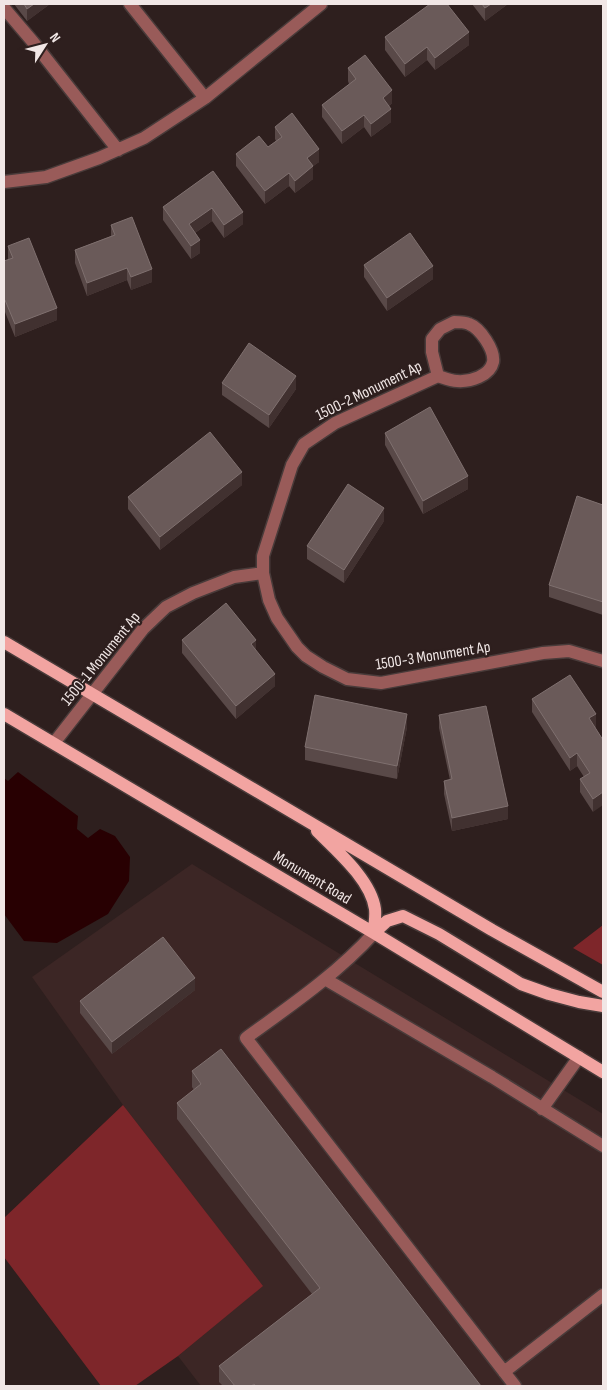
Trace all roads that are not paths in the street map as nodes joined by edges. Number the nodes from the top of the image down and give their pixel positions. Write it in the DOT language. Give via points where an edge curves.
graph roads {
  1 [pos="130,4"];
  2 [pos="321,4"];
  3 [pos="4,8"];
  4 [pos="206,98"];
  5 [pos="118,150"];
  6 [pos="4,182"];
  7 [pos="438,376"];
  8 [pos="263,573"];
  9 [pos="4,642"];
  10 [pos="603,661"];
  11 [pos="93,694"];
  12 [pos="4,714"];
  13 [pos="54,743"];
  14 [pos="306,819"];
  15 [pos="374,933"];
  16 [pos="325,979"];
  17 [pos="603,992"];
  18 [pos="603,1006"];
  19 [pos="579,1056"];
  20 [pos="603,1072"];
  21 [pos="542,1109"];
  22 [pos="603,1146"];
  23 [pos="603,1295"];
  24 [pos="504,1372"];
  25 [pos="515,1386"];
  1 -- 4 [label="street"];
  2 -- 4 [label="street"];
  3 -- 5 [label="street"];
  4 -- 5 [label="street" via="144,138"];
  5 -- 6 [label="street" via="46,177"];
  7 -- 7 [label="street" via="432,339 440,329 454,322 468,323 477,328 490,348 493,360 490,368 477,378 458,381"];
  7 -- 8 [label="street, 1500-2 Monument Ap" via="335,423 304,444 292,466 264,556"];
  8 -- 10 [label="street, 1500-3 Monument Ap" via="277,618 297,647 322,667 347,679 381,683 568,651"];
  8 -- 11 [label="street, 1500-1 Monument Ap" via="234,578 193,592 166,607 143,629"];
  9 -- 11 [label="main road"];
  11 -- 13 [label="street, 1500-1 Monument Ap"];
  11 -- 14 [label="main road"];
  12 -- 13 [label="main road, Monument Road"];
  13 -- 15 [label="main road, Monument Road"];
  14 -- 15 [label="main road" via="367,887 375,909"];
  14 -- 17 [label="main road"];
  15 -- 16 [label="street"];
  15 -- 18 [label="main road" via="387,921 403,916 521,984"];
  15 -- 19 [label="main road, Monument Road"];
  16 -- 21 [label="street"];
  16 -- 24 [label="street" via="246,1038"];
  19 -- 20 [label="main road, Monument Road"];
  19 -- 21 [label="street"];
  21 -- 22 [label="street"];
  23 -- 24 [label="street"];
  24 -- 25 [label="street"];
}
